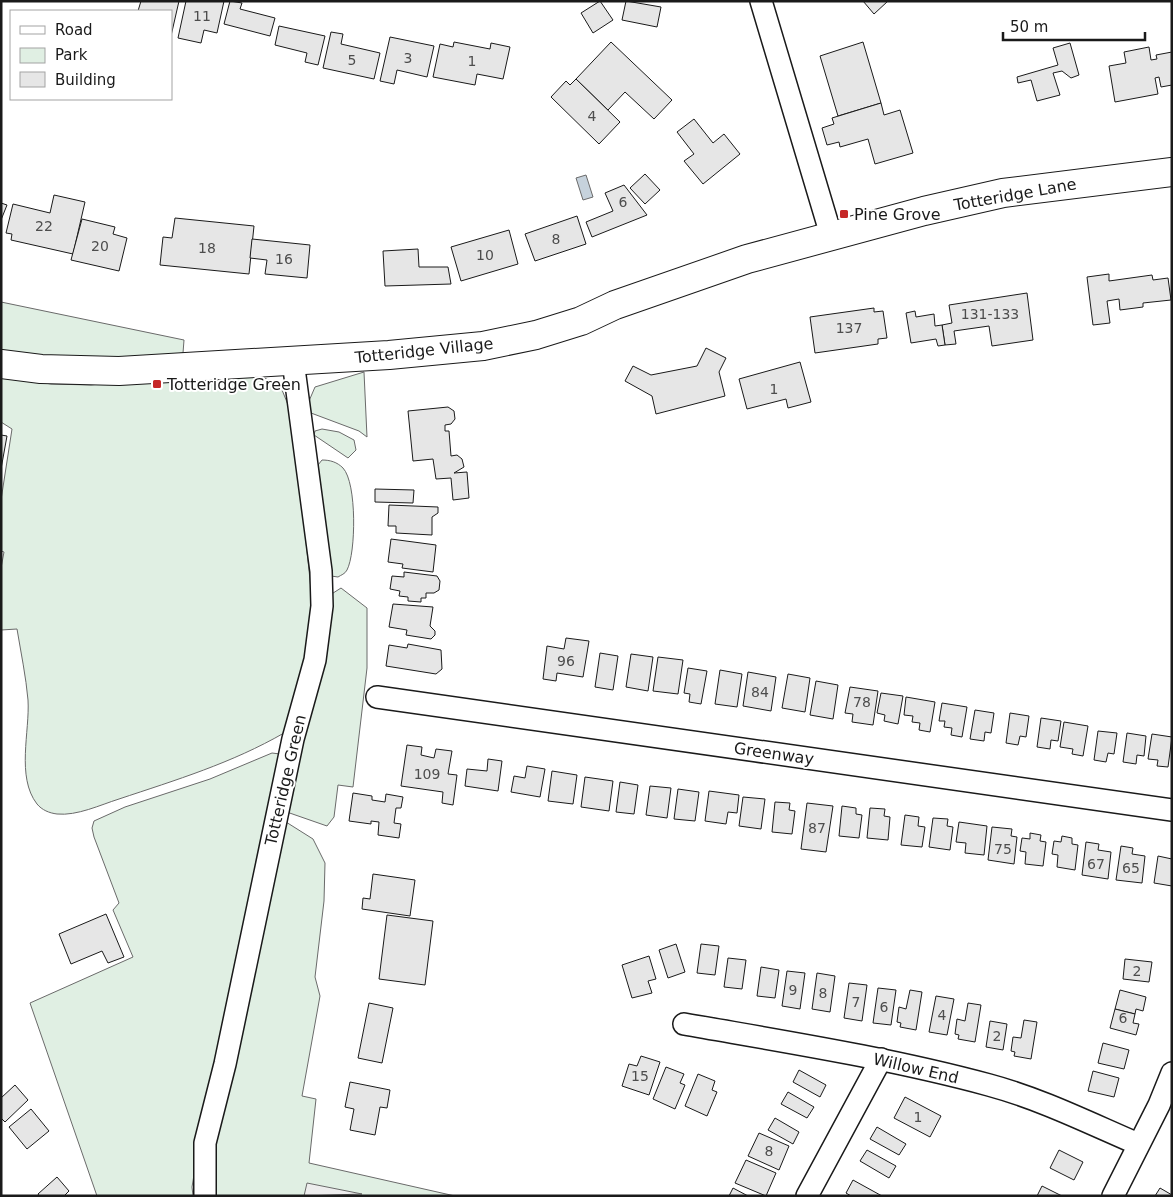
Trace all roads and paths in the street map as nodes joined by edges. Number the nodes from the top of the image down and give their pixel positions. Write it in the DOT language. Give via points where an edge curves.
graph roads {
  1 [pos="761,1"];
  2 [pos="1172,172"];
  3 [pos="831,235"];
  4 [pos="293,361"];
  5 [pos="1,364"];
  6 [pos="377,697"];
  7 [pos="1172,810"];
  8 [pos="684,1024"];
  9 [pos="881,1059"];
  10 [pos="1172,1073"];
  11 [pos="1138,1144"];
  12 [pos="205,1196"];
  13 [pos="807,1196"];
  14 [pos="1113,1196"];
  1 -- 3 [label="street"];
  2 -- 3 [label="main road, Totteridge Lane" via="1003,193"];
  3 -- 4 [label="main road, Totteridge Village" via="697,276 536,335 483,346"];
  4 -- 5 [label="main road, Totteridge Village" via="77,371"];
  4 -- 12 [label="street, Totteridge Green" via="322,606 315,660 293,738 225,1064 205,1143"];
  6 -- 7 [label="street, Greenway"];
  8 -- 9 [label="street, Willow End"];
  9 -- 11 [label="street, Willow End" via="991,1086 1061,1110"];
  9 -- 13 [label="street"];
  10 -- 11 [label="street" via="1159,1106"];
  11 -- 14 [label="street"];
}
